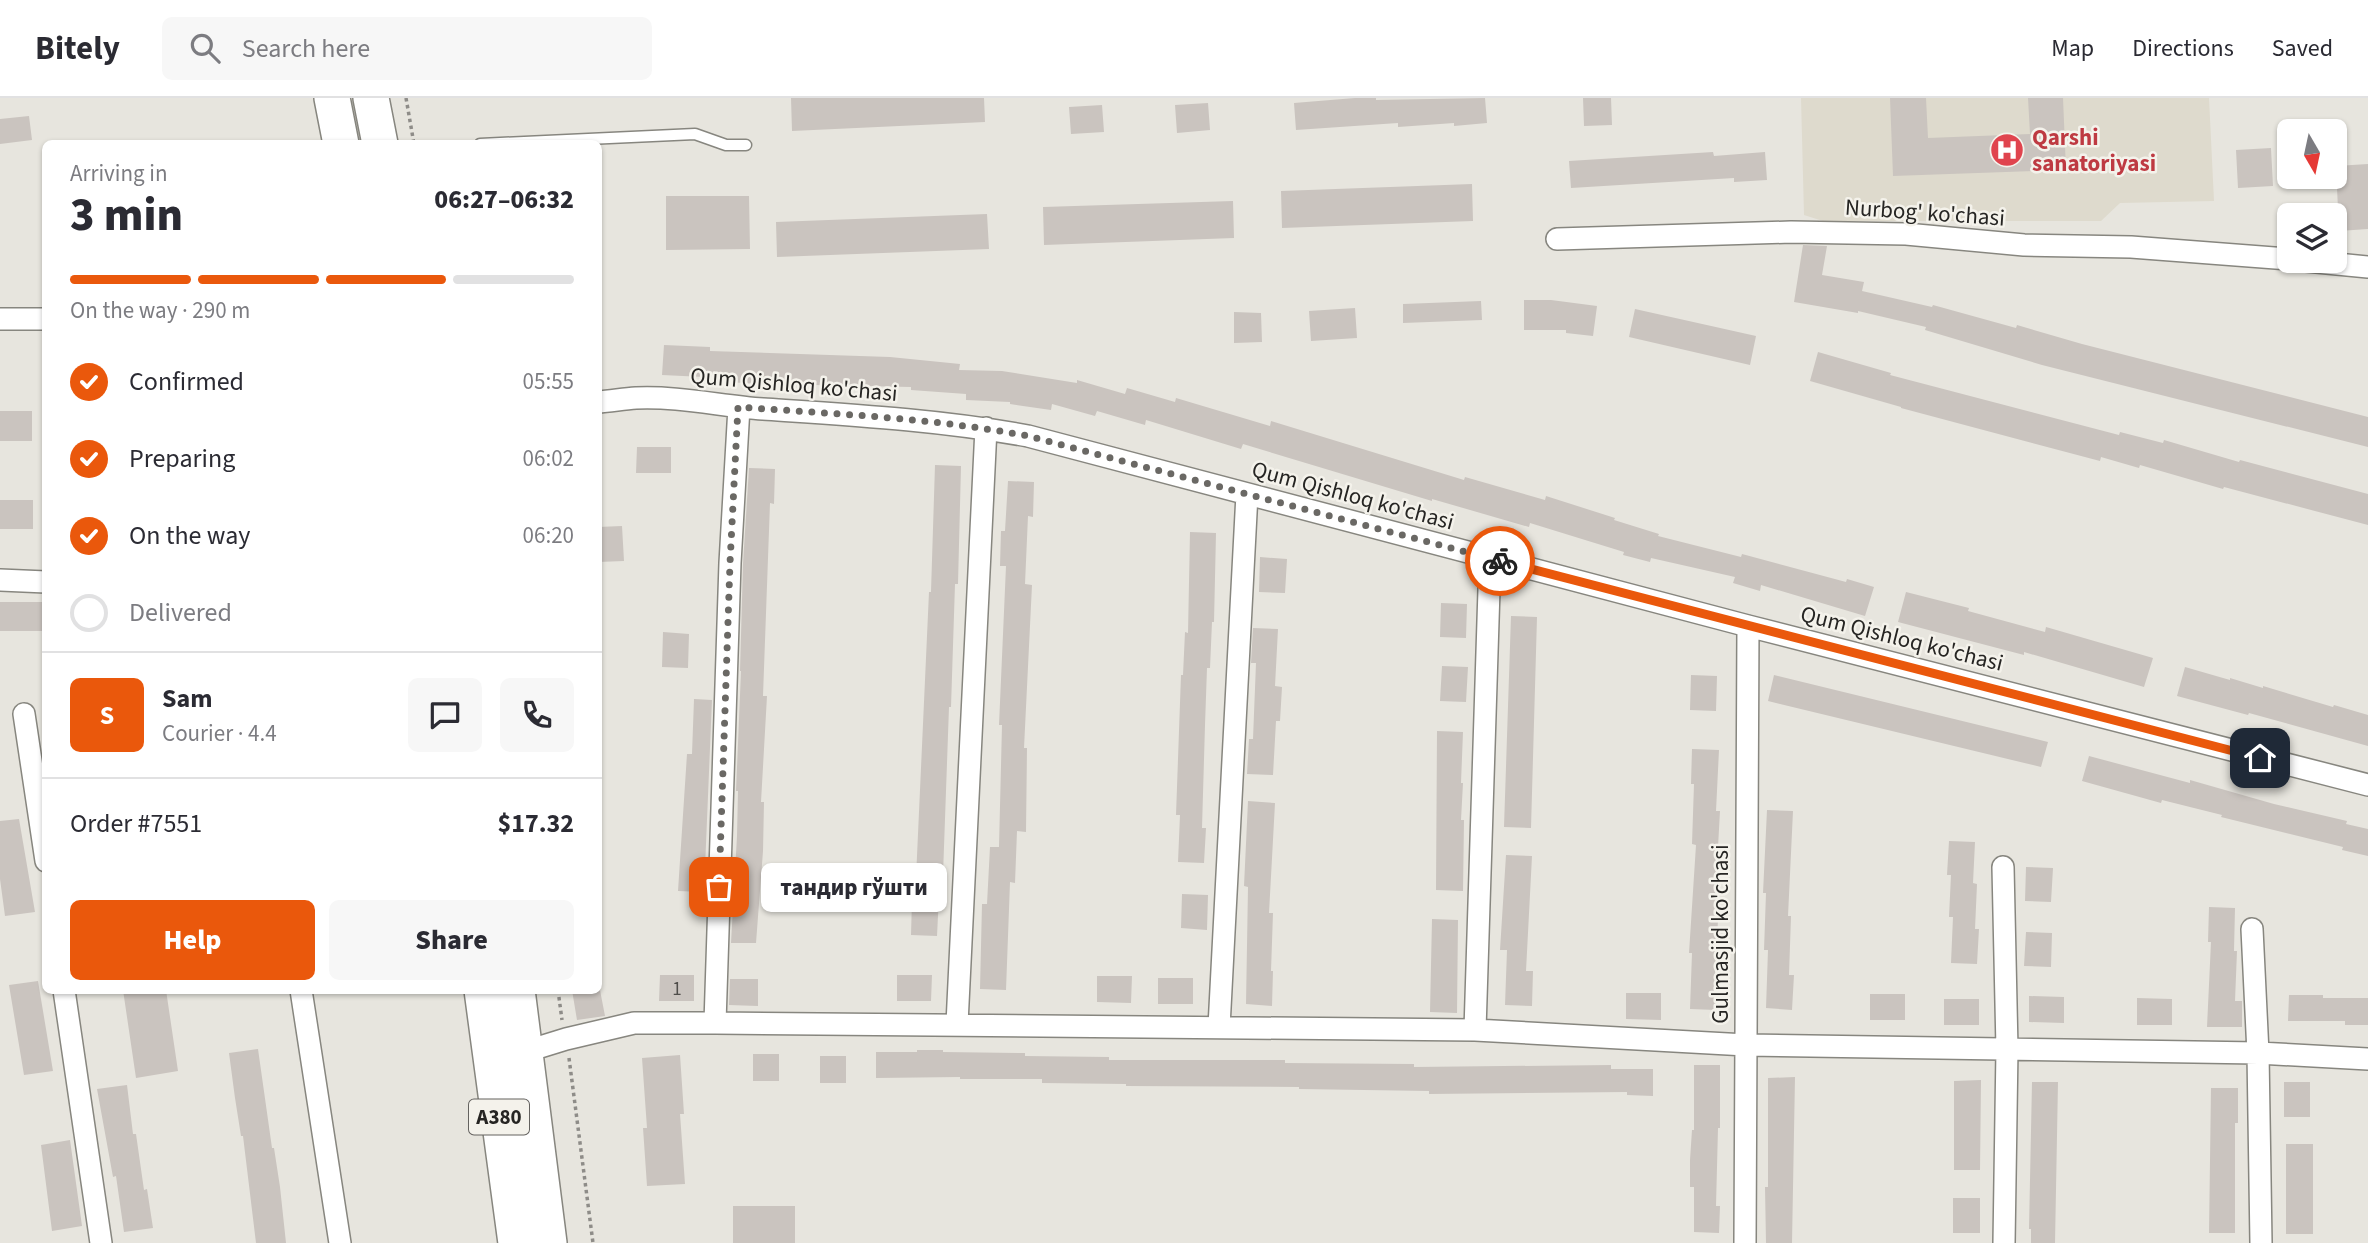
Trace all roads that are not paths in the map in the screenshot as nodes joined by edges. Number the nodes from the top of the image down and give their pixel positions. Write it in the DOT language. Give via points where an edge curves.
graph roads {
  1 [pos="332,98"];
  2 [pos="371,98"];
  3 [pos="340,140"];
  4 [pos="379,140"];
  5 [pos="566,140"];
  6 [pos="746,145"];
  7 [pos="1557,239"];
  8 [pos="2277,258"];
  9 [pos="2347,265"];
  10 [pos="2368,267"];
  11 [pos="0,319"];
  12 [pos="42,319"];
  13 [pos="602,402"];
  14 [pos="738,407"];
  15 [pos="986,428"];
  16 [pos="1247,494"];
  17 [pos="1490,558"];
  18 [pos="0,580"];
  19 [pos="42,582"];
  20 [pos="1748,626"];
  21 [pos="24,714"];
  22 [pos="2368,785"];
  23 [pos="42,834"];
  24 [pos="2003,867"];
  25 [pos="2252,929"];
  26 [pos="65,994"];
  27 [pos="302,994"];
  28 [pos="483,994"];
  29 [pos="517,994"];
  30 [pos="715,1023"];
  31 [pos="957,1024"];
  32 [pos="1219,1027"];
  33 [pos="1475,1030"];
  34 [pos="1746,1045"];
  35 [pos="2007,1049"];
  36 [pos="524,1052"];
  37 [pos="2258,1053"];
  38 [pos="2368,1059"];
  39 [pos="101,1243"];
  40 [pos="340,1243"];
  41 [pos="516,1243"];
  42 [pos="549,1243"];
  43 [pos="1745,1243"];
  44 [pos="2004,1243"];
  45 [pos="2261,1243"];
  1 -- 3 [label="highway"];
  2 -- 4 [label="highway"];
  5 -- 6 [label="lane" via="695,134 726,145"];
  7 -- 8 [label="street, Nurbog' ko'chasi" via="1791,232 1906,234"];
  9 -- 10 [label="street"];
  11 -- 12 [label="street"];
  13 -- 14 [label="street, Qum Qishloq ko'chasi" via="672,399"];
  14 -- 15 [label="street, Qum Qishloq ko'chasi"];
  14 -- 30 [label="street"];
  15 -- 16 [label="street, Qum Qishloq ko'chasi"];
  15 -- 31 [label="street"];
  16 -- 17 [label="street, Qum Qishloq ko'chasi"];
  16 -- 32 [label="street"];
  17 -- 20 [label="street, Qum Qishloq ko'chasi"];
  17 -- 33 [label="street"];
  18 -- 19 [label="street"];
  20 -- 22 [label="street, Qum Qishloq ko'chasi"];
  20 -- 34 [label="street, Gulmasjid ko'chasi"];
  21 -- 23 [label="street"];
  24 -- 35 [label="street"];
  25 -- 37 [label="street"];
  26 -- 39 [label="street"];
  27 -- 40 [label="street"];
  28 -- 41 [label="highway, A380"];
  29 -- 36 [label="highway, A380"];
  30 -- 31 [label="street"];
  30 -- 36 [label="street" via="634,1023"];
  31 -- 32 [label="street"];
  32 -- 33 [label="street"];
  33 -- 34 [label="street"];
  34 -- 35 [label="street"];
  34 -- 43 [label="street, Gulmasjid ko'chasi"];
  35 -- 37 [label="street"];
  35 -- 44 [label="street"];
  36 -- 42 [label="highway, A380"];
  37 -- 38 [label="street"];
  37 -- 45 [label="street"];
}
